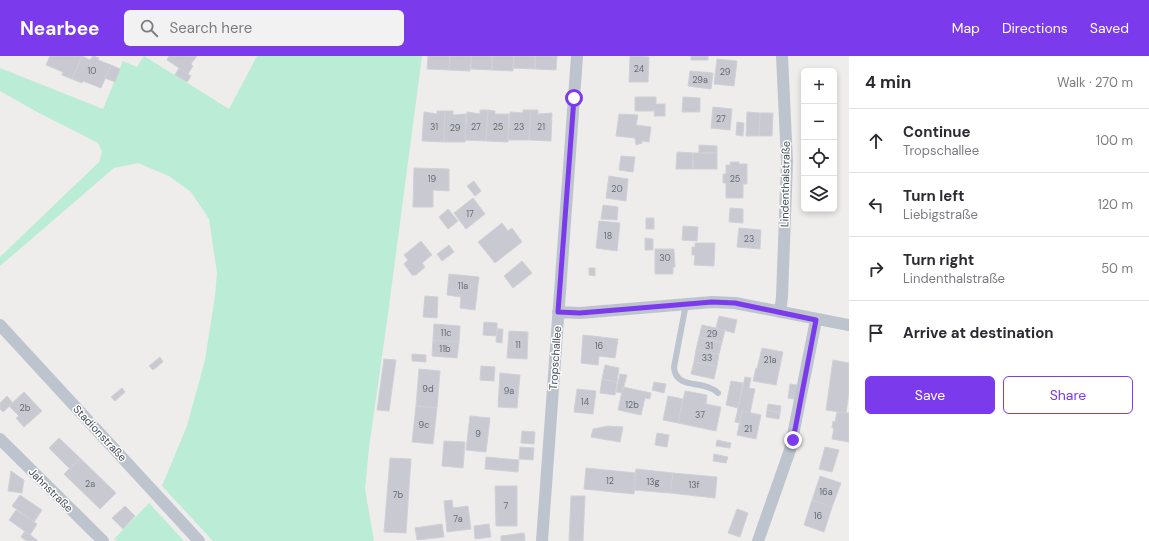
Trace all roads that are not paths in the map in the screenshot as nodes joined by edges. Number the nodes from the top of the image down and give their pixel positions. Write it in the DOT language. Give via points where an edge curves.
graph roads {
  1 [pos="577,56"];
  2 [pos="782,56"];
  3 [pos="686,304"];
  4 [pos="558,312"];
  5 [pos="780,312"];
  6 [pos="816,320"];
  7 [pos="0,325"];
  8 [pos="849,325"];
  9 [pos="718,393"];
  10 [pos="0,439"];
  11 [pos="103,541"];
  12 [pos="199,541"];
  13 [pos="542,541"];
  14 [pos="758,541"];
  1 -- 4 [label="street, Tropschallee"];
  2 -- 5 [label="street, Lindenthalstraße" via="787,162"];
  3 -- 4 [label="street" via="580,313"];
  3 -- 5 [label="street" via="735,303"];
  3 -- 9 [label="lane" via="674,372 685,382 710,387"];
  4 -- 13 [label="street, Tropschallee"];
  5 -- 6 [label="street"];
  6 -- 8 [label="street"];
  6 -- 14 [label="street" via="790,450"];
  7 -- 12 [label="street, Stadionstraße"];
  10 -- 11 [label="street, Jahnstraße"];
}
